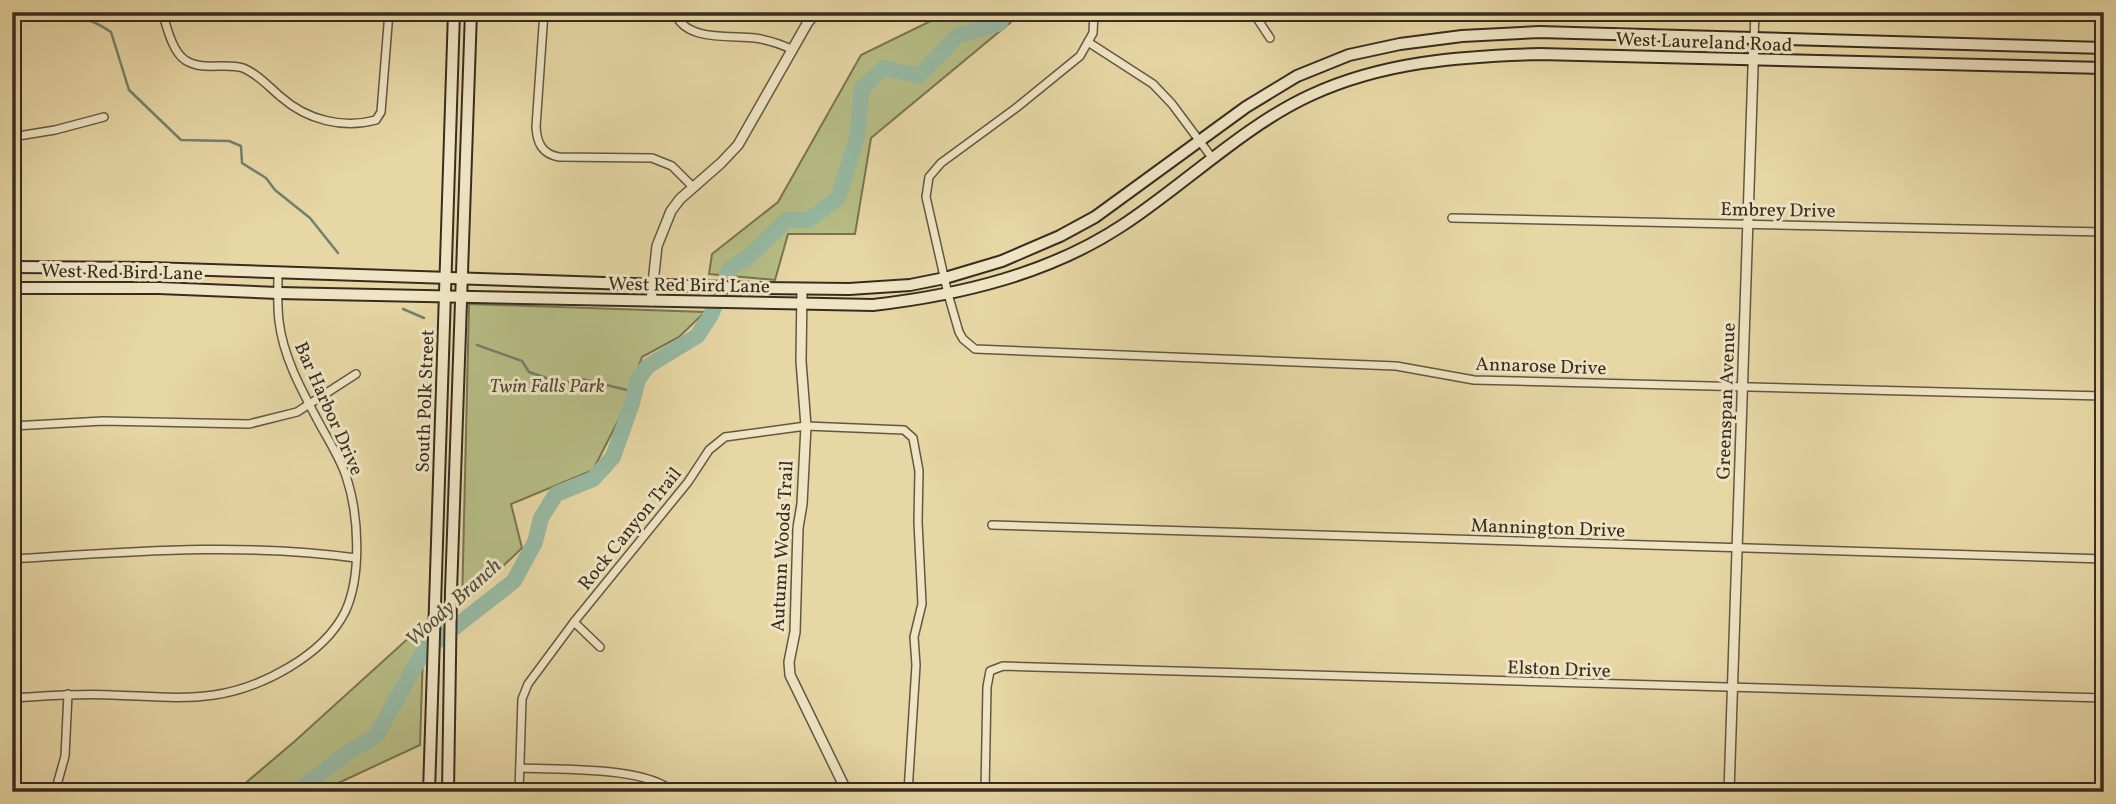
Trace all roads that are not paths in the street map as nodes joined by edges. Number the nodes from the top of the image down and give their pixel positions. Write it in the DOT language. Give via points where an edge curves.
graph roads {
  1 [pos="162,12"];
  2 [pos="389,12"];
  3 [pos="454,12"];
  4 [pos="471,12"];
  5 [pos="544,12"];
  6 [pos="675,12"];
  7 [pos="817,12"];
  8 [pos="1094,12"];
  9 [pos="1253,12"];
  10 [pos="1755,12"];
  11 [pos="1539,32"];
  12 [pos="1754,37"];
  13 [pos="1270,38"];
  14 [pos="1088,42"];
  15 [pos="2104,48"];
  16 [pos="793,50"];
  17 [pos="1539,54"];
  18 [pos="1753,60"];
  19 [pos="2104,68"];
  20 [pos="1297,76"];
  21 [pos="1309,95"];
  22 [pos="104,117"];
  23 [pos="12,137"];
  24 [pos="1200,141"];
  25 [pos="1213,159"];
  26 [pos="693,187"];
  27 [pos="1452,218"];
  28 [pos="1748,224"];
  29 [pos="2104,232"];
  30 [pos="12,267"];
  31 [pos="278,273"];
  32 [pos="445,278"];
  33 [pos="462,278"];
  34 [pos="945,278"];
  35 [pos="652,285"];
  36 [pos="12,288"];
  37 [pos="802,289"];
  38 [pos="278,293"];
  39 [pos="948,294"];
  40 [pos="445,295"];
  41 [pos="461,296"];
  42 [pos="651,301"];
  43 [pos="802,304"];
  44 [pos="356,374"];
  45 [pos="1743,386"];
  46 [pos="2104,396"];
  47 [pos="309,404"];
  48 [pos="12,426"];
  49 [pos="806,426"];
  50 [pos="992,525"];
  51 [pos="1737,549"];
  52 [pos="356,558"];
  53 [pos="12,559"];
  54 [pos="2104,559"];
  55 [pos="574,622"];
  56 [pos="600,647"];
  57 [pos="1732,689"];
  58 [pos="68,694"];
  59 [pos="12,698"];
  60 [pos="2104,698"];
  61 [pos="520,768"];
  62 [pos="55,792"];
  63 [pos="429,792"];
  64 [pos="448,792"];
  65 [pos="520,792"];
  66 [pos="674,792"];
  67 [pos="847,792"];
  68 [pos="908,792"];
  69 [pos="985,792"];
  70 [pos="1729,792"];
  1 -- 2 [label="street" via="174,46 186,60 209,68 233,66 248,71 307,116 365,123 376,120 381,112"];
  3 -- 32 [label="main road, South Polk Street"];
  4 -- 33 [label="main road, South Polk Street"];
  5 -- 26 [label="street" via="536,127 540,147 559,157 653,158 672,166"];
  6 -- 16 [label="street" via="685,27 699,32 762,39"];
  7 -- 16 [label="street"];
  8 -- 14 [label="street"];
  9 -- 13 [label="street"];
  10 -- 12 [label="street, Greenspan Avenue"];
  11 -- 12 [label="main road, West Laureland Road"];
  11 -- 17 [label="main road"];
  11 -- 20 [label="main road, West Laureland Road" via="1400,44 1349,55"];
  12 -- 15 [label="main road, West Laureland Road"];
  12 -- 18 [label="street, Greenspan Avenue"];
  14 -- 24 [label="street" via="1153,84"];
  14 -- 34 [label="street, Annarose Drive" via="1076,60 932,173 926,197"];
  16 -- 26 [label="street" via="738,145"];
  17 -- 18 [label="main road, West Laureland Road"];
  17 -- 21 [label="main road, West Laureland Road" via="1381,69"];
  18 -- 19 [label="main road, West Laureland Road"];
  18 -- 28 [label="street, Greenspan Avenue"];
  20 -- 21 [label="main road"];
  20 -- 24 [label="main road, West Red Bird Lane"];
  21 -- 25 [label="main road, West Red Bird Lane"];
  22 -- 23 [label="street"];
  24 -- 25 [label="street"];
  24 -- 34 [label="main road, West Red Bird Lane" via="1094,218 1010,258"];
  25 -- 39 [label="main road, West Red Bird Lane" via="1123,225 1065,258"];
  26 -- 35 [label="street" via="676,204 663,228"];
  27 -- 28 [label="street, Embrey Drive"];
  28 -- 29 [label="street, Embrey Drive"];
  28 -- 45 [label="street, Greenspan Avenue"];
  30 -- 31 [label="main road, West Red Bird Lane"];
  31 -- 32 [label="main road, West Red Bird Lane"];
  31 -- 38 [label="street, Bar Harbor Drive"];
  32 -- 33 [label="main road, West Red Bird Lane"];
  32 -- 40 [label="main road, South Polk Street"];
  33 -- 35 [label="main road, West Red Bird Lane"];
  33 -- 41 [label="main road, South Polk Street"];
  34 -- 37 [label="main road, West Red Bird Lane" via="876,288"];
  34 -- 39 [label="street, Annarose Drive"];
  35 -- 37 [label="main road, West Red Bird Lane"];
  35 -- 42 [label="street"];
  36 -- 38 [label="main road, West Red Bird Lane"];
  37 -- 43 [label="street, Autumn Woods Trail"];
  38 -- 40 [label="main road, West Red Bird Lane"];
  38 -- 47 [label="street, Bar Harbor Drive" via="278,321 287,357"];
  39 -- 43 [label="main road, West Red Bird Lane" via="873,305"];
  39 -- 45 [label="street, Annarose Drive" via="958,332 982,351 1396,366 1474,380"];
  40 -- 41 [label="main road, West Red Bird Lane"];
  40 -- 63 [label="main road, South Polk Street"];
  41 -- 42 [label="main road, West Red Bird Lane"];
  41 -- 64 [label="main road, South Polk Street"];
  42 -- 43 [label="main road, West Red Bird Lane"];
  43 -- 49 [label="street, Autumn Woods Trail"];
  44 -- 47 [label="street"];
  45 -- 46 [label="street, Annarose Drive"];
  45 -- 51 [label="street, Greenspan Avenue"];
  47 -- 48 [label="street" via="249,424 103,421"];
  47 -- 52 [label="street, Bar Harbor Drive" via="345,475 355,513"];
  49 -- 55 [label="street, Rock Canyon Trail" via="725,437 717,442"];
  49 -- 67 [label="street, Autumn Woods Trail" via="790,675"];
  49 -- 68 [label="street, Rock Canyon Trail" via="904,430 913,438 919,471 922,604 914,637"];
  50 -- 51 [label="street, Mannington Drive"];
  51 -- 54 [label="street, Mannington Drive"];
  51 -- 57 [label="street, Greenspan Avenue"];
  52 -- 53 [label="street" via="213,551"];
  52 -- 58 [label="street, Bar Harbor Drive" via="352,593 337,625 308,653 264,681 211,696"];
  55 -- 56 [label="street"];
  55 -- 61 [label="street, Rock Canyon Trail" via="524,692"];
  57 -- 60 [label="street, Elston Drive"];
  57 -- 69 [label="street, Elston Drive" via="995,667 988,677"];
  57 -- 70 [label="street, Greenspan Avenue"];
  58 -- 59 [label="street, Bar Harbor Drive"];
  58 -- 62 [label="street" via="65,756"];
  61 -- 65 [label="street, Rock Canyon Trail"];
  61 -- 66 [label="street" via="628,774 659,782"];
}
